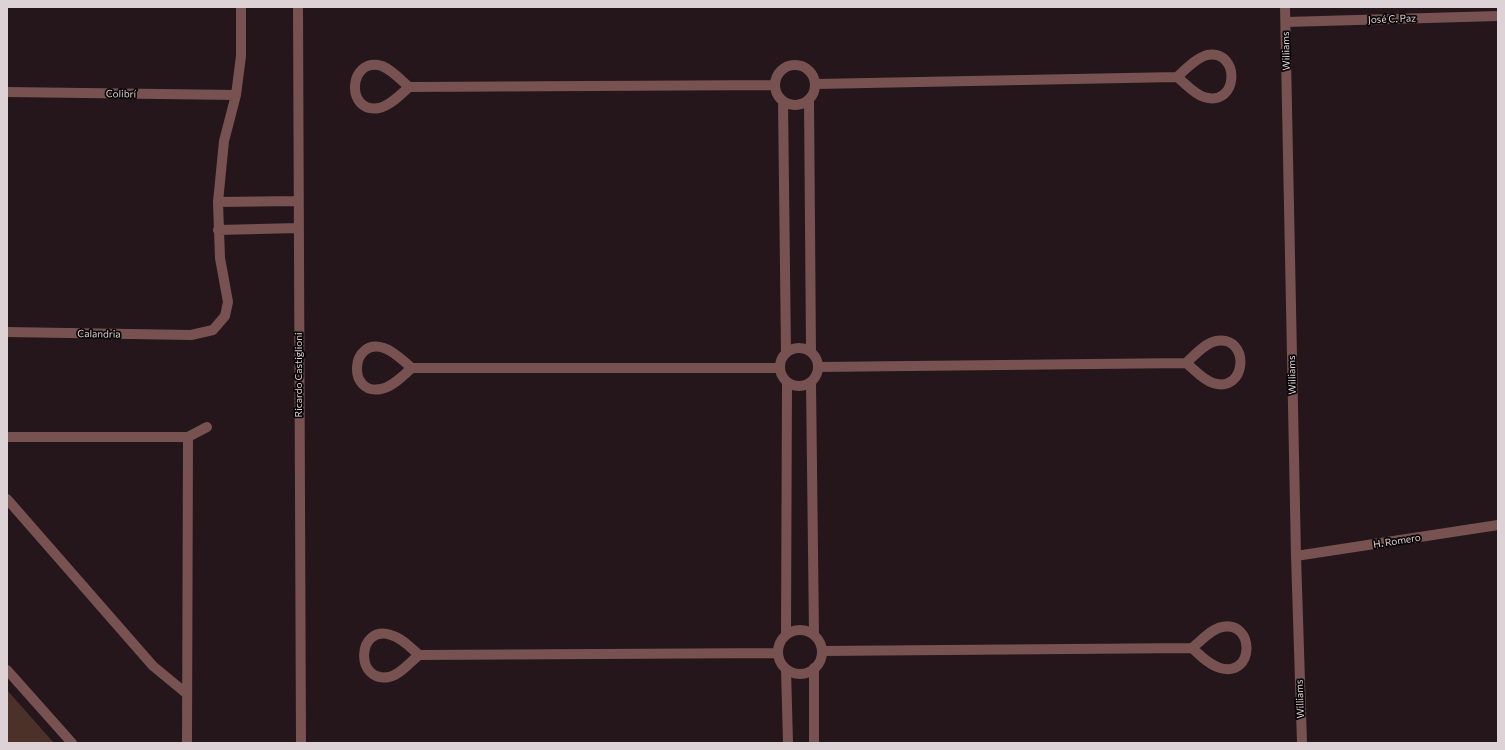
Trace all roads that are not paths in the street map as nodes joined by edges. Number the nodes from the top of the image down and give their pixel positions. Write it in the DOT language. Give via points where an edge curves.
graph roads {
  1 [pos="241,7"];
  2 [pos="298,7"];
  3 [pos="1285,7"];
  4 [pos="1498,16"];
  5 [pos="1286,22"];
  6 [pos="1177,77"];
  7 [pos="816,84"];
  8 [pos="775,85"];
  9 [pos="409,87"];
  10 [pos="7,92"];
  11 [pos="236,95"];
  12 [pos="809,100"];
  13 [pos="783,101"];
  14 [pos="298,201"];
  15 [pos="218,202"];
  16 [pos="298,228"];
  17 [pos="218,230"];
  18 [pos="7,332"];
  19 [pos="786,352"];
  20 [pos="811,352"];
  21 [pos="1186,363"];
  22 [pos="818,367"];
  23 [pos="412,368"];
  24 [pos="779,368"];
  25 [pos="811,382"];
  26 [pos="787,383"];
  27 [pos="207,427"];
  28 [pos="7,437"];
  29 [pos="188,437"];
  30 [pos="7,499"];
  31 [pos="1498,525"];
  32 [pos="1296,556"];
  33 [pos="786,635"];
  34 [pos="814,635"];
  35 [pos="1192,648"];
  36 [pos="822,651"];
  37 [pos="778,652"];
  38 [pos="419,655"];
  39 [pos="814,668"];
  40 [pos="786,669"];
  41 [pos="7,670"];
  42 [pos="187,694"];
  43 [pos="186,740"];
  44 [pos="72,743"];
  45 [pos="301,743"];
  46 [pos="788,743"];
  47 [pos="814,743"];
  48 [pos="1302,743"];
  1 -- 11 [label="street, Calandria" via="241,56"];
  2 -- 14 [label="street, Ricardo Castiglioni"];
  3 -- 5 [label="street, Williams"];
  4 -- 5 [label="street, José C. Paz"];
  5 -- 32 [label="street, Williams"];
  6 -- 6 [label="street" via="1197,94 1210,98 1217,98 1228,90 1232,77 1231,70 1222,58 1208,55 1200,58"];
  6 -- 7 [label="street"];
  7 -- 8 [label="street" via="815,77 805,66 791,64 779,72"];
  7 -- 12 [label="street"];
  8 -- 9 [label="street"];
  8 -- 13 [label="street"];
  9 -- 9 [label="street" via="389,70 376,66 369,66 358,74 354,86 358,100 371,108 386,106"];
  10 -- 11 [label="street, Colibrí"];
  11 -- 15 [label="street, Calandria" via="224,141"];
  12 -- 13 [label="street" via="796,105"];
  12 -- 20 [label="street"];
  13 -- 19 [label="street"];
  14 -- 15 [label="street"];
  14 -- 16 [label="street, Ricardo Castiglioni"];
  15 -- 17 [label="street, Calandria"];
  16 -- 17 [label="street"];
  16 -- 45 [label="street, Ricardo Castiglioni"];
  17 -- 18 [label="street, Calandria" via="228,302 225,316 213,330 191,335"];
  19 -- 20 [label="street" via="798,348"];
  19 -- 24 [label="street"];
  20 -- 22 [label="street"];
  21 -- 21 [label="street" via="1207,380 1219,384 1237,376 1241,363 1240,356 1231,344 1217,341 1209,343"];
  21 -- 22 [label="street"];
  22 -- 25 [label="street"];
  23 -- 23 [label="street" via="391,351 378,347 366,350 360,355 356,367 361,382 373,390 388,387"];
  23 -- 24 [label="street"];
  24 -- 26 [label="street"];
  25 -- 26 [label="street" via="799,387"];
  25 -- 34 [label="street"];
  26 -- 33 [label="street"];
  27 -- 29 [label="street"];
  28 -- 29 [label="street"];
  29 -- 42 [label="street"];
  30 -- 42 [label="street" via="153,666"];
  31 -- 32 [label="street, H. Romero"];
  32 -- 48 [label="street, Williams"];
  33 -- 34 [label="street" via="799,630"];
  33 -- 37 [label="street" via="781,640"];
  34 -- 36 [label="street"];
  35 -- 35 [label="street" via="1213,665 1225,669 1238,666 1248,648 1243,634 1230,626 1216,628"];
  35 -- 36 [label="street"];
  36 -- 39 [label="street" via="819,663"];
  37 -- 38 [label="street"];
  37 -- 40 [label="street"];
  38 -- 38 [label="street" via="398,638 386,634 368,642 363,655 368,669 374,674 388,677 395,675"];
  39 -- 40 [label="street" via="801,673"];
  39 -- 47 [label="street"];
  40 -- 46 [label="street"];
  41 -- 44 [label="street"];
  42 -- 43 [label="street"];
}
